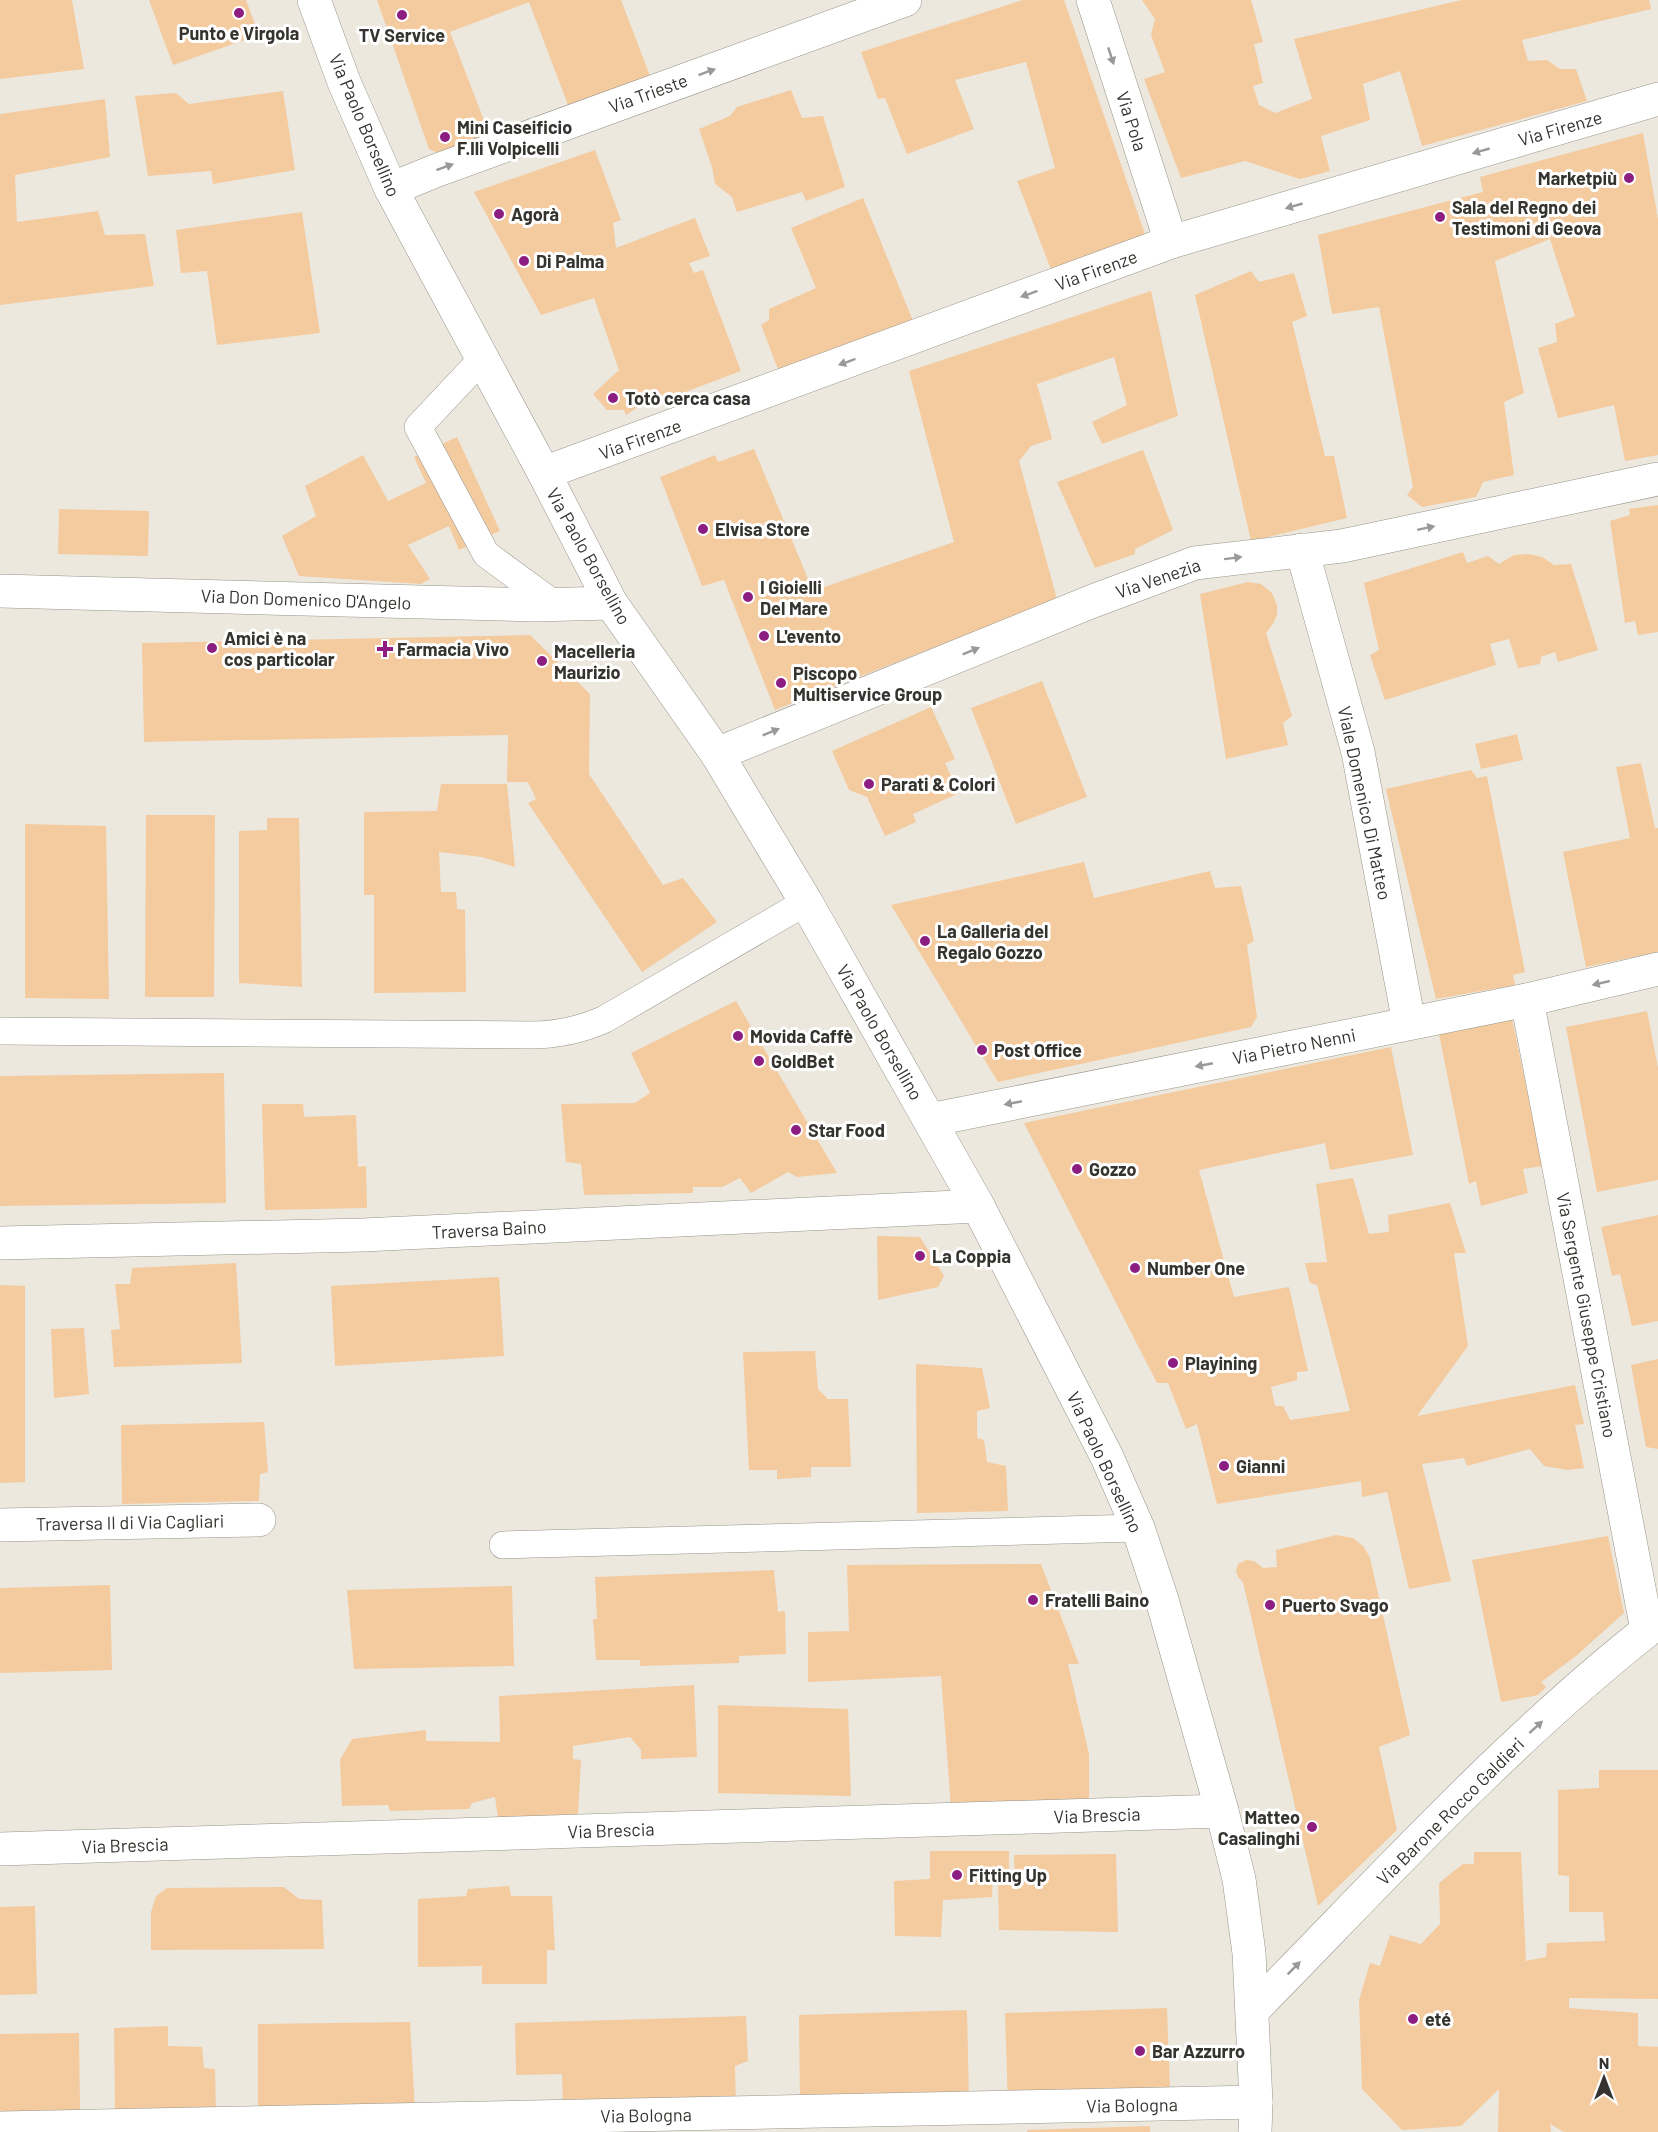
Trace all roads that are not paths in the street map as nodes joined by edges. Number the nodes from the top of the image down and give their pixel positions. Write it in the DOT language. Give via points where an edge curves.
graph roads {
  1 [pos="314,0"];
  2 [pos="905,0"];
  3 [pos="1093,0"];
  4 [pos="1658,99"];
  5 [pos="391,189"];
  6 [pos="1172,242"];
  7 [pos="482,359"];
  8 [pos="544,474"];
  9 [pos="1658,479"];
  10 [pos="1302,550"];
  11 [pos="0,591"];
  12 [pos="611,603"];
  13 [pos="554,604"];
  14 [pos="717,754"];
  15 [pos="806,902"];
  16 [pos="1658,969"];
  17 [pos="1527,1000"];
  18 [pos="1409,1023"];
  19 [pos="0,1031"];
  20 [pos="930,1120"];
  21 [pos="978,1206"];
  22 [pos="0,1243"];
  23 [pos="259,1520"];
  24 [pos="0,1525"];
  25 [pos="1138,1528"];
  26 [pos="503,1545"];
  27 [pos="1653,1626"];
  28 [pos="1222,1811"];
  29 [pos="0,1849"];
  30 [pos="1252,2010"];
  31 [pos="1255,2117"];
  32 [pos="0,2128"];
  1 -- 5 [label="street, Via Paolo Borsellino"];
  5 -- 2 [label="street, Via Trieste, one-way"];
  3 -- 6 [label="street, Via Pola, one-way"];
  4 -- 6 [label="street, Via Firenze, one-way"];
  5 -- 7 [label="street, Via Paolo Borsellino"];
  6 -- 8 [label="street, Via Firenze, one-way"];
  7 -- 8 [label="street, Via Paolo Borsellino"];
  7 -- 13 [label="lane" via="418,426 486,555"];
  8 -- 12 [label="street, Via Paolo Borsellino"];
  10 -- 9 [label="street, Via Venezia, one-way" via="1342,546"];
  14 -- 10 [label="street, Via Venezia, one-way" via="1196,563"];
  10 -- 18 [label="street, Viale Domenico Di Matteo" via="1358,752"];
  11 -- 13 [label="street, Via Don Domenico D'Angelo"];
  12 -- 13 [label="street, Via Don Domenico D'Angelo"];
  12 -- 14 [label="street, Via Paolo Borsellino"];
  14 -- 15 [label="street, Via Paolo Borsellino"];
  15 -- 19 [label="lane" via="589,1027 569,1032 518,1035"];
  15 -- 20 [label="street, Via Paolo Borsellino"];
  16 -- 17 [label="street, Via Pietro Nenni, one-way"];
  17 -- 18 [label="street, Via Pietro Nenni"];
  17 -- 27 [label="street, Via Sergente Giuseppe Cristiano"];
  18 -- 20 [label="street, Via Pietro Nenni, one-way"];
  20 -- 21 [label="street, Via Paolo Borsellino"];
  21 -- 22 [label="street, Traversa Baino" via="363,1235"];
  21 -- 25 [label="street, Via Paolo Borsellino" via="1107,1458"];
  23 -- 24 [label="street, Traversa II di Via Cagliari"];
  25 -- 26 [label="lane"];
  25 -- 28 [label="street, Via Paolo Borsellino"];
  30 -- 27 [label="street, Via Barone Rocco Galdieri, one-way" via="1479,1778 1605,1663"];
  28 -- 29 [label="street, Via Brescia"];
  28 -- 30 [label="street, Via Paolo Borsellino" via="1239,1880 1250,1953"];
  30 -- 31 [label="street, Via Paolo Borsellino"];
  31 -- 32 [label="street, Via Bologna"];
}
